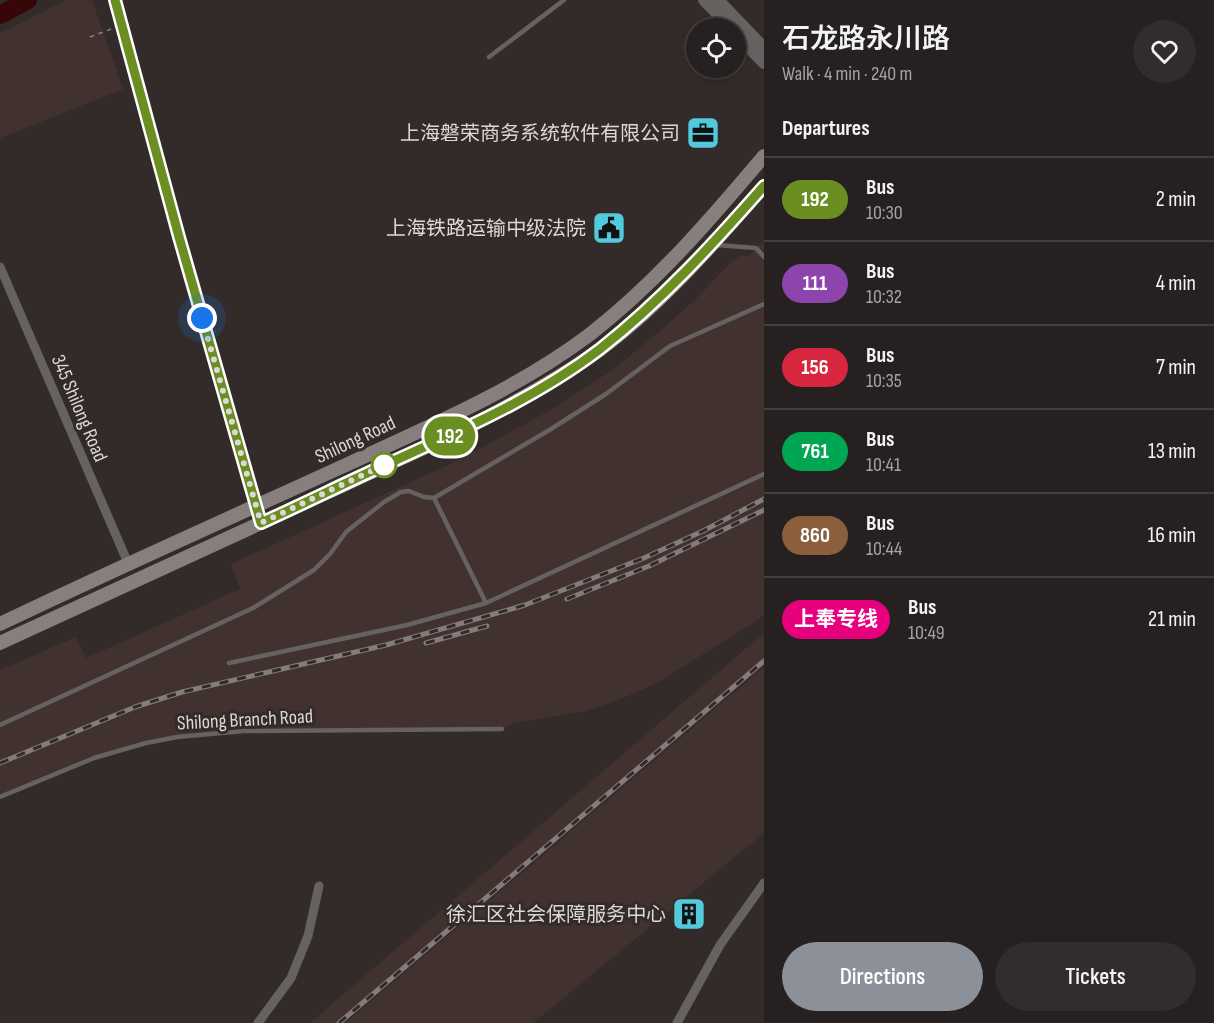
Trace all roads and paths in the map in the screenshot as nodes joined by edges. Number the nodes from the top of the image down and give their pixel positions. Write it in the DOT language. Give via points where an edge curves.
graph roads {
  1 [pos="115,0"];
  2 [pos="564,0"];
  3 [pos="704,0"];
  4 [pos="718,0"];
  5 [pos="721,18"];
  6 [pos="121,24"];
  7 [pos="90,37"];
  8 [pos="746,44"];
  9 [pos="764,48"];
  10 [pos="489,57"];
  11 [pos="764,63"];
  12 [pos="764,156"];
  13 [pos="764,186"];
  14 [pos="712,245"];
  15 [pos="764,257"];
  16 [pos="0,267"];
  17 [pos="764,304"];
  18 [pos="764,474"];
  19 [pos="434,498"];
  20 [pos="256,506"];
  21 [pos="261,523"];
  22 [pos="128,563"];
  23 [pos="486,603"];
  24 [pos="0,624"];
  25 [pos="0,643"];
  26 [pos="229,663"];
  27 [pos="0,725"];
  28 [pos="502,729"];
  29 [pos="0,797"];
  30 [pos="764,883"];
  31 [pos="319,886"];
  32 [pos="258,1023"];
  33 [pos="677,1023"];
  1 -- 6 [label="street"];
  2 -- 10 [label="lane"];
  3 -- 5 [label="street"];
  4 -- 9 [label="street"];
  6 -- 7 [label="path"];
  6 -- 20 [label="street"];
  8 -- 11 [label="street"];
  12 -- 20 [label="main road, Shilong Road" via="647,286 588,336 525,378 458,413"];
  13 -- 14 [label="main road, Shilong Road"];
  14 -- 15 [label="lane" via="756,248"];
  14 -- 21 [label="main road, Shilong Road" via="658,300 607,343 534,393"];
  16 -- 22 [label="street, 345 Shilong Road"];
  17 -- 19 [label="lane" via="670,346 606,394"];
  18 -- 23 [label="lane"];
  19 -- 23 [label="lane"];
  19 -- 27 [label="lane" via="409,490 401,492 346,532 314,570 253,608"];
  20 -- 21 [label="street"];
  20 -- 22 [label="main road, Shilong Road"];
  21 -- 25 [label="main road, Shilong Road"];
  22 -- 24 [label="main road, Shilong Road"];
  23 -- 26 [label="lane" via="407,625"];
  28 -- 29 [label="lane, Shilong Branch Road" via="244,731 177,737 94,758"];
  30 -- 33 [label="street" via="720,945"];
  31 -- 32 [label="street" via="308,936 291,978"];
}
